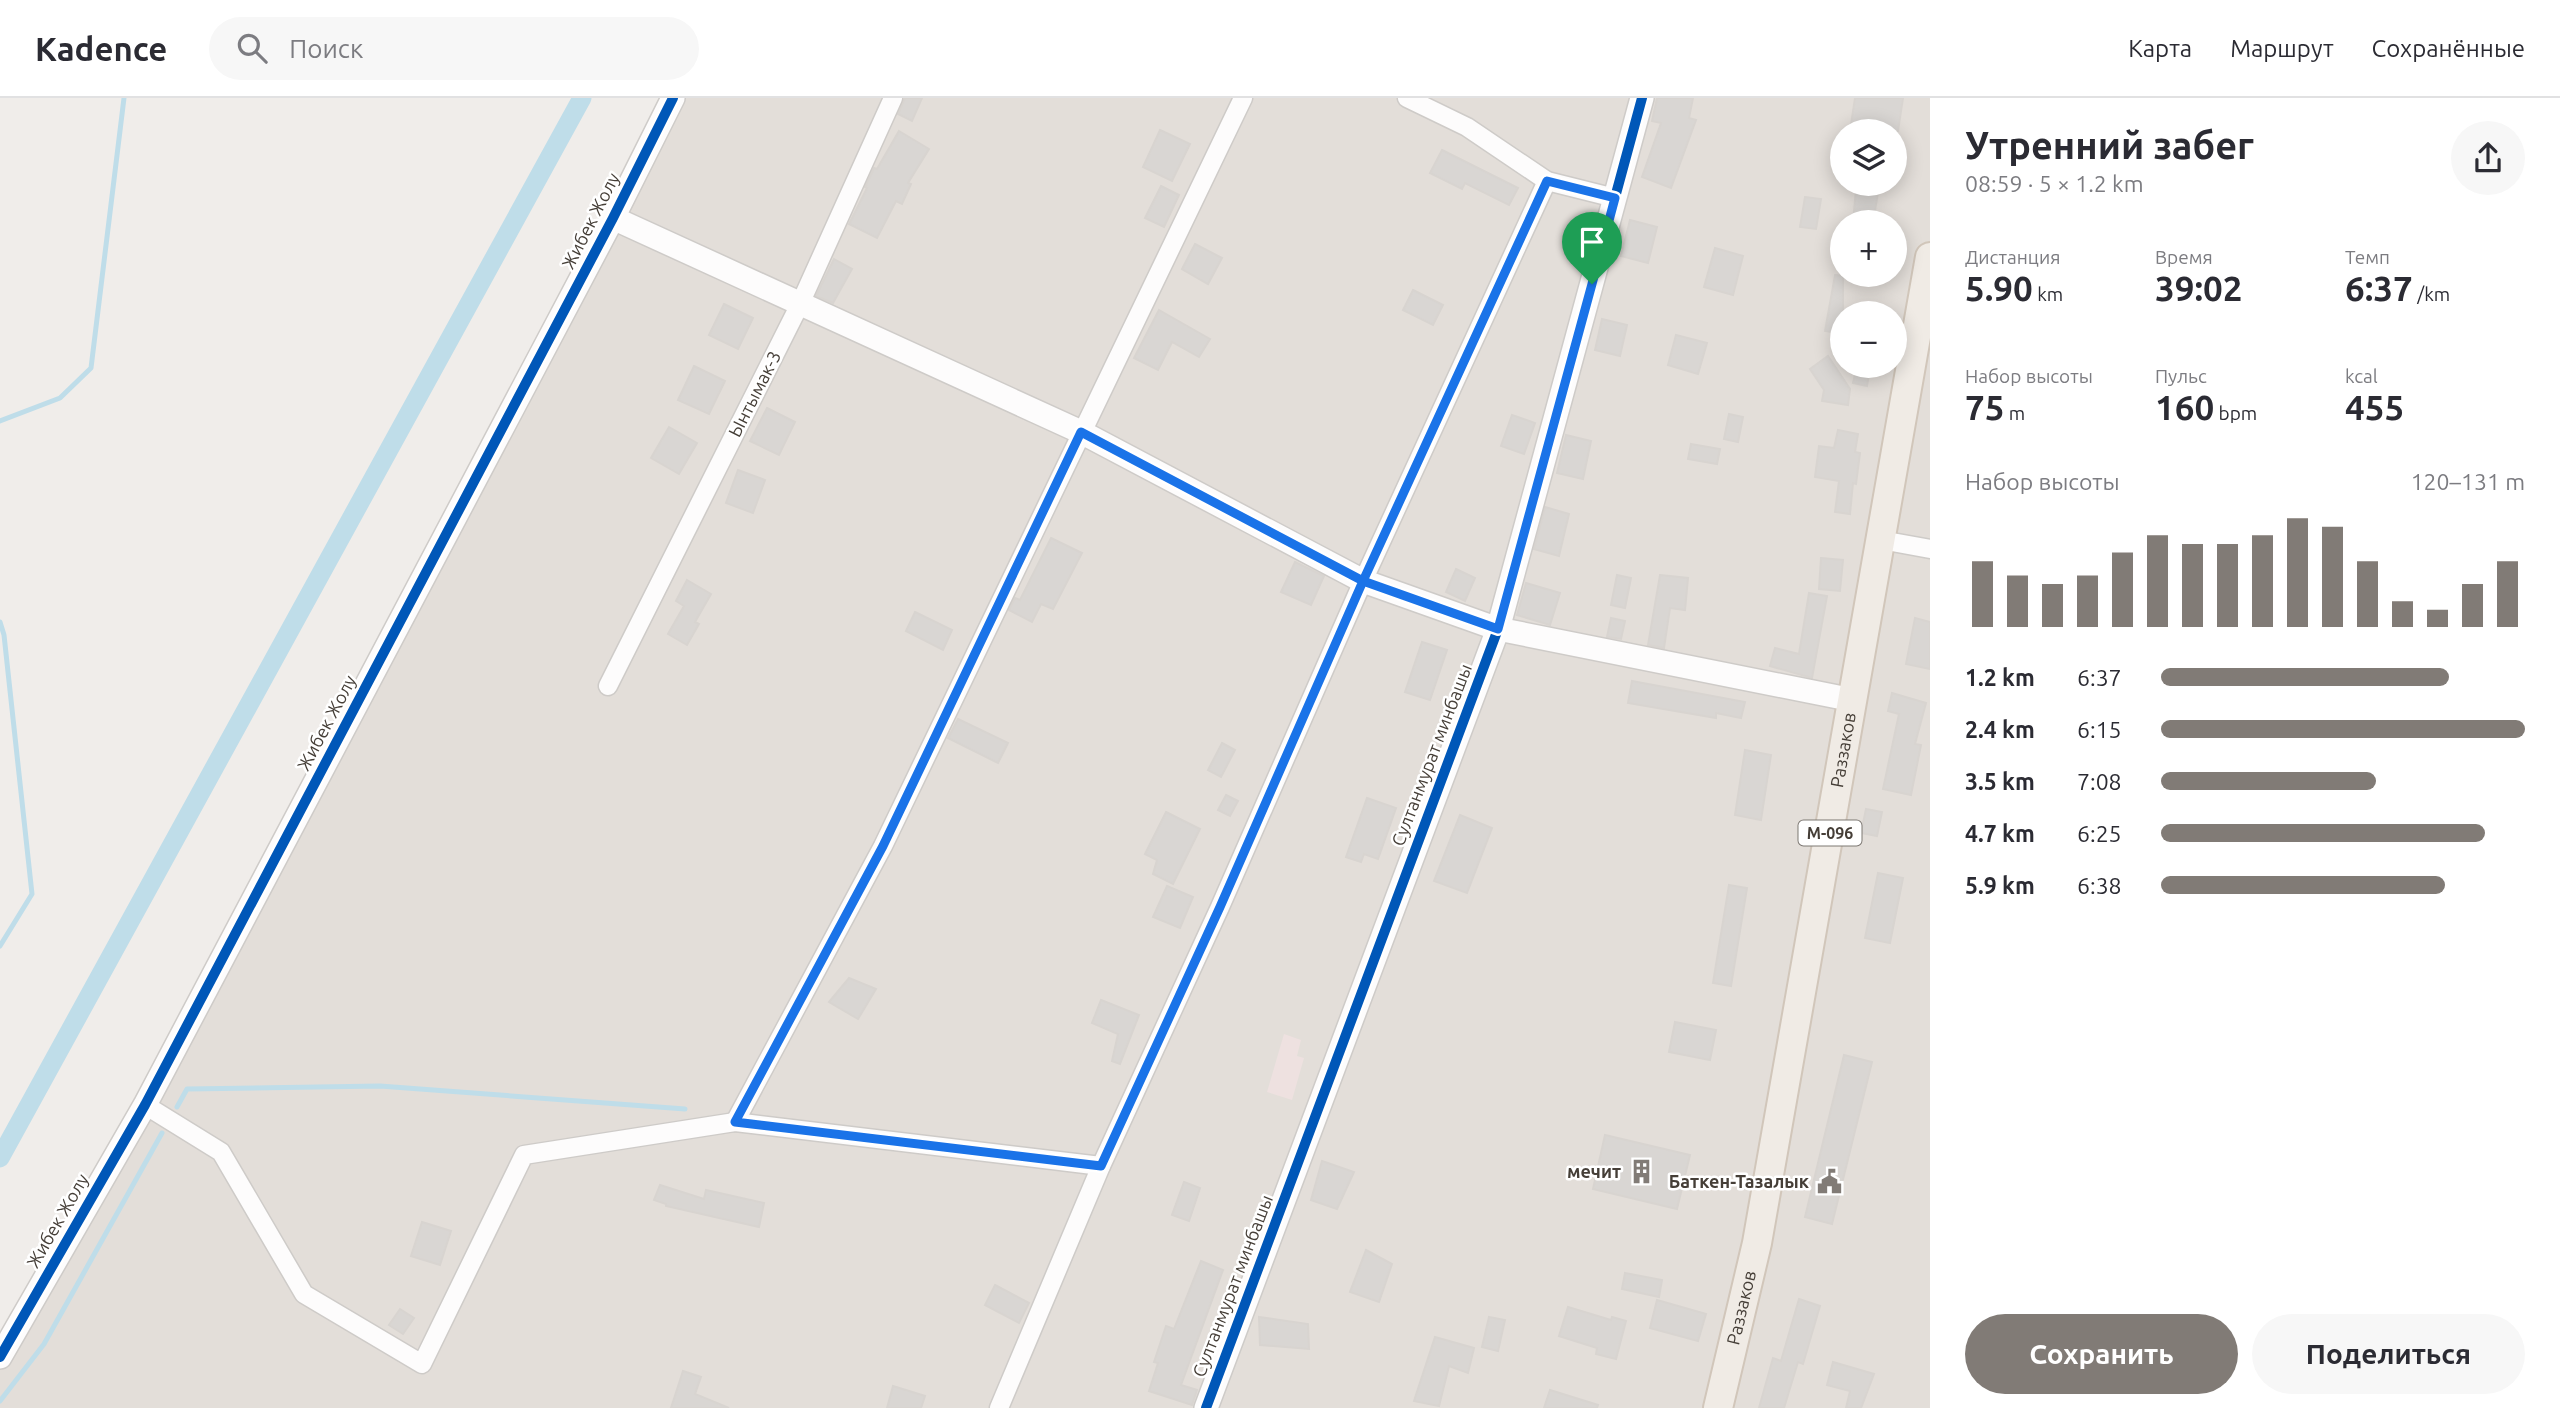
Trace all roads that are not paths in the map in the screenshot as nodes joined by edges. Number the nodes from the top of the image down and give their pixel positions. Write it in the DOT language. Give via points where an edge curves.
graph roads {
  1 [pos="673,98"];
  2 [pos="893,98"];
  3 [pos="1243,98"];
  4 [pos="1407,98"];
  5 [pos="1642,98"];
  6 [pos="1547,181"];
  7 [pos="1615,198"];
  8 [pos="613,218"];
  9 [pos="1930,257"];
  10 [pos="800,304"];
  11 [pos="1081,432"];
  12 [pos="1881,540"];
  13 [pos="1930,550"];
  14 [pos="1363,581"];
  15 [pos="1498,629"];
  16 [pos="608,686"];
  17 [pos="1853,700"];
  18 [pos="145,1105"];
  19 [pos="735,1122"];
  20 [pos="1101,1166"];
  21 [pos="0,1357"];
  22 [pos="999,1408"];
  23 [pos="1206,1408"];
  24 [pos="1718,1408"];
  1 -- 8 [label="street, Жибек Жолу"];
  2 -- 10 [label="street, Ынтымак-3"];
  3 -- 11 [label="street"];
  4 -- 6 [label="street" via="1467,127"];
  5 -- 7 [label="street, Султанмурат минбашы"];
  6 -- 7 [label="street"];
  6 -- 14 [label="street"];
  7 -- 15 [label="street, Султанмурат минбашы"];
  8 -- 10 [label="street"];
  8 -- 18 [label="street, Жибек Жолу"];
  9 -- 12 [label="main road, Раззаков / М-096"];
  10 -- 11 [label="street"];
  10 -- 16 [label="street, Ынтымак-3"];
  11 -- 14 [label="street"];
  11 -- 19 [label="street" via="883,846"];
  12 -- 13 [label="street"];
  12 -- 17 [label="main road, Раззаков / М-096"];
  14 -- 15 [label="street"];
  14 -- 20 [label="street"];
  15 -- 17 [label="street"];
  15 -- 23 [label="street, Султанмурат минбашы"];
  17 -- 24 [label="main road, Раззаков / М-096" via="1757,1243"];
  18 -- 19 [label="street" via="221,1152 304,1294 422,1364 524,1154"];
  18 -- 21 [label="street, Жибек Жолу"];
  19 -- 20 [label="street"];
  20 -- 22 [label="street"];
}
